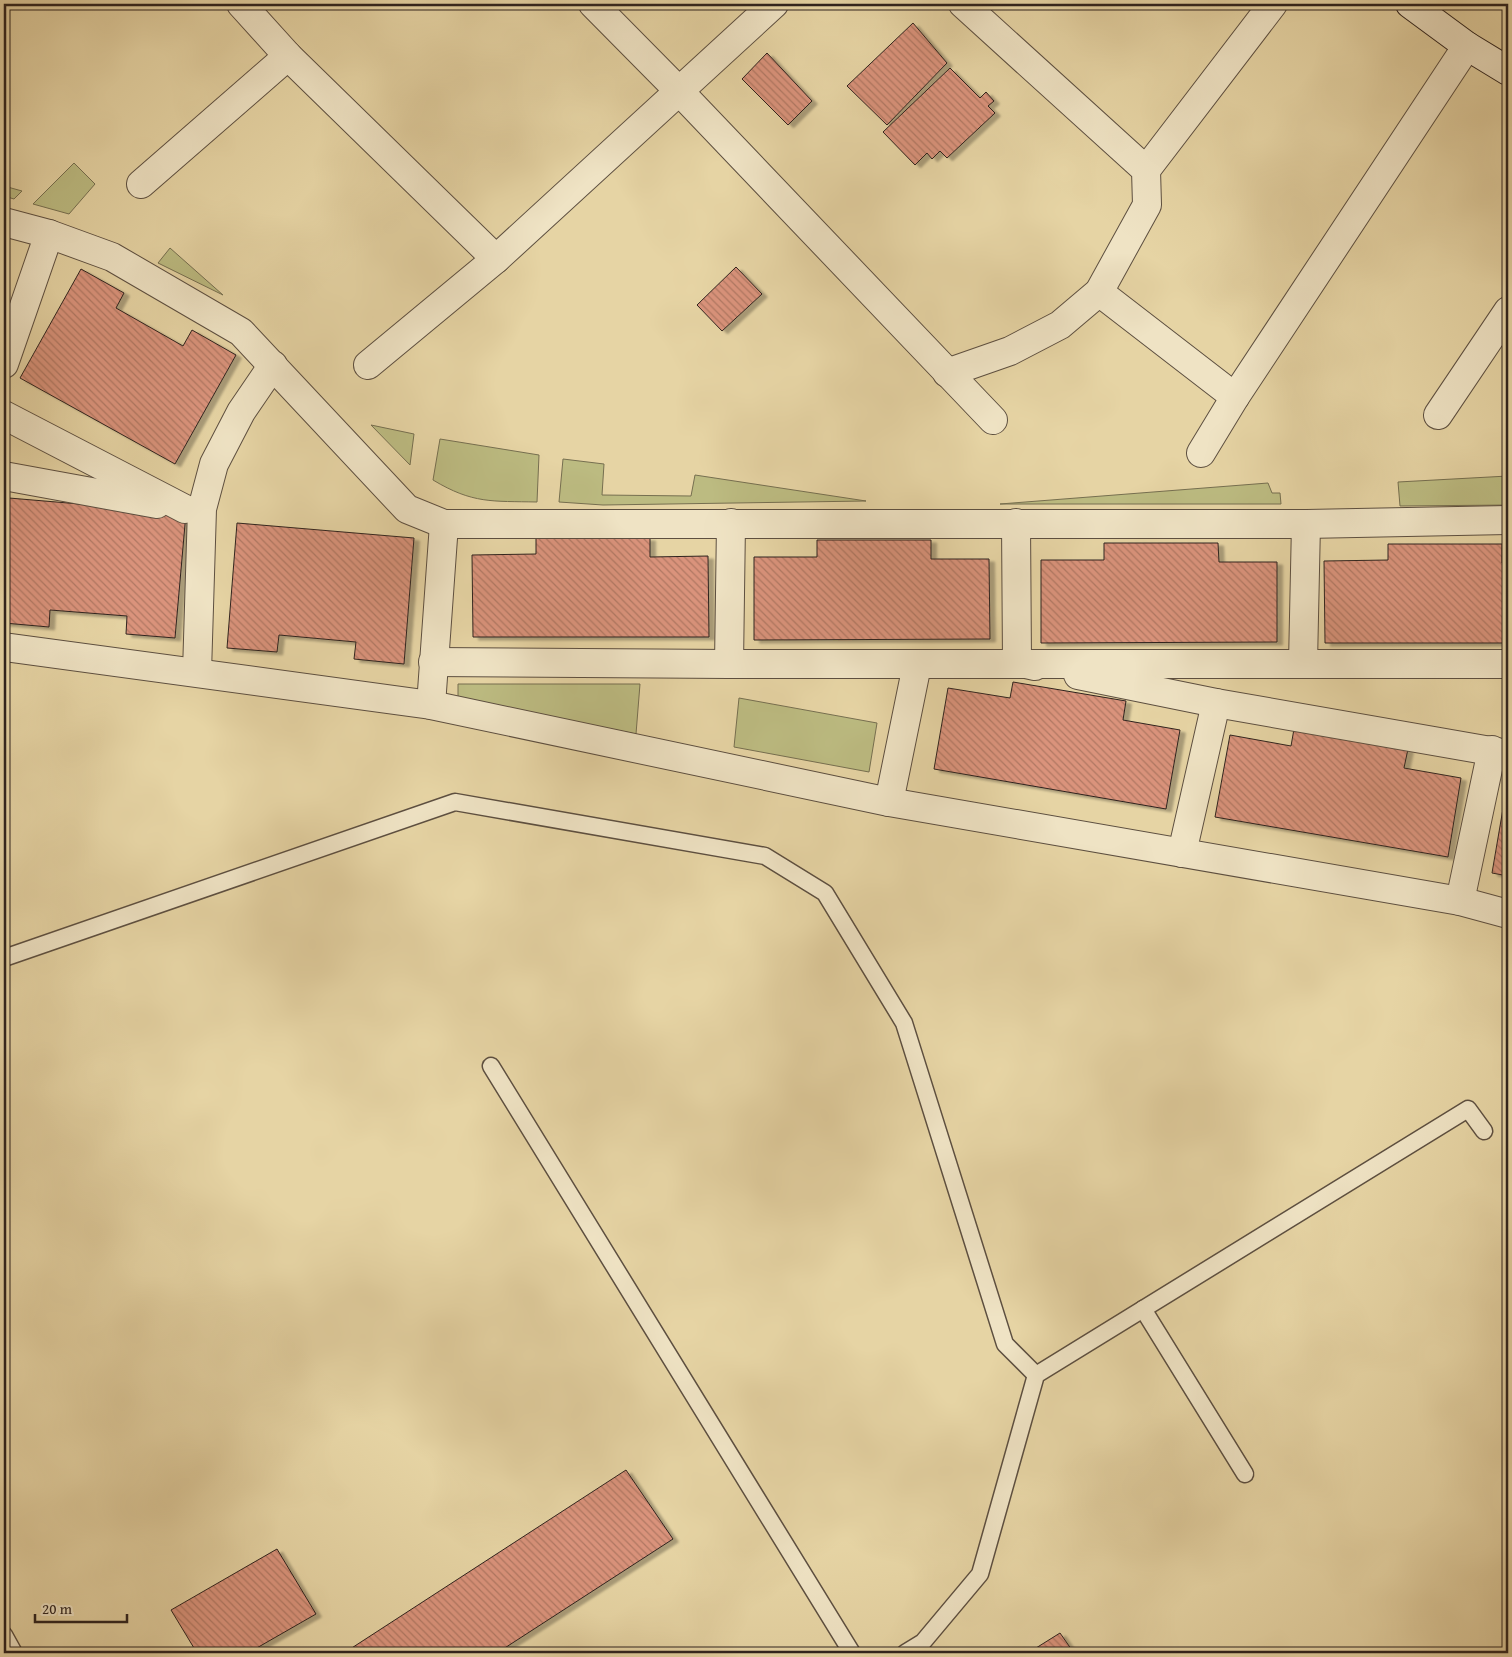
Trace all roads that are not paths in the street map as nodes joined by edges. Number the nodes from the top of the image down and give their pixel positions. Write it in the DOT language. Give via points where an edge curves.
graph roads {
  1 [pos="241,4"];
  2 [pos="592,4"];
  3 [pos="774,4"];
  4 [pos="963,4"];
  5 [pos="1273,4"];
  6 [pos="1410,4"];
  7 [pos="1467,46"];
  8 [pos="288,56"];
  9 [pos="1508,71"];
  10 [pos="680,92"];
  11 [pos="1146,170"];
  12 [pos="141,184"];
  13 [pos="4,222"];
  14 [pos="49,234"];
  15 [pos="496,259"];
  16 [pos="1099,292"];
  17 [pos="1508,311"];
  18 [pos="4,364"];
  19 [pos="273,365"];
  20 [pos="368,365"];
  21 [pos="947,373"];
  22 [pos="1235,397"];
  23 [pos="4,415"];
  24 [pos="1438,415"];
  25 [pos="993,420"];
  26 [pos="1201,453"];
  27 [pos="4,476"];
  28 [pos="193,509"];
  29 [pos="1508,520"];
  30 [pos="731,523"];
  31 [pos="1016,523"];
  32 [pos="444,524"];
  33 [pos="1306,524"];
  34 [pos="4,647"];
  35 [pos="433,662"];
  36 [pos="1017,662"];
  37 [pos="1303,663"];
  38 [pos="729,664"];
  39 [pos="1508,664"];
  40 [pos="917,665"];
  41 [pos="197,672"];
  42 [pos="1216,703"];
  43 [pos="431,705"];
  44 [pos="1500,752"];
  45 [pos="888,802"];
  46 [pos="1182,853"];
  47 [pos="1460,901"];
  48 [pos="1508,914"];
  49 [pos="4,958"];
  50 [pos="491,1066"];
  51 [pos="1484,1131"];
  52 [pos="1143,1309"];
  53 [pos="1036,1374"];
  54 [pos="1245,1474"];
  55 [pos="4,1635"];
  56 [pos="14,1653"];
  57 [pos="852,1653"];
  58 [pos="905,1653"];
  1 -- 8 [label="street"];
  2 -- 10 [label="street"];
  3 -- 10 [label="street"];
  4 -- 11 [label="street"];
  5 -- 11 [label="street"];
  6 -- 7 [label="street"];
  7 -- 9 [label="street"];
  7 -- 22 [label="street"];
  8 -- 12 [label="street"];
  8 -- 15 [label="street"];
  10 -- 15 [label="street"];
  10 -- 21 [label="street"];
  11 -- 16 [label="street" via="1146,205"];
  13 -- 14 [label="street"];
  14 -- 18 [label="street"];
  14 -- 19 [label="street" via="112,257 207,312 241,332"];
  15 -- 20 [label="street"];
  16 -- 21 [label="street" via="1060,325 1010,351"];
  16 -- 22 [label="street"];
  17 -- 24 [label="street"];
  19 -- 28 [label="street" via="241,412"];
  19 -- 32 [label="street" via="408,509"];
  21 -- 25 [label="street"];
  22 -- 26 [label="street"];
  23 -- 28 [label="street"];
  27 -- 28 [label="street"];
  28 -- 41 [label="street"];
  29 -- 33 [label="street"];
  30 -- 31 [label="street"];
  30 -- 32 [label="street"];
  30 -- 38 [label="street"];
  31 -- 33 [label="street"];
  31 -- 36 [label="street"];
  32 -- 35 [label="street"];
  33 -- 37 [label="street"];
  34 -- 41 [label="street"];
  35 -- 38 [label="street"];
  35 -- 43 [label="street"];
  36 -- 37 [label="street"];
  36 -- 40 [label="street"];
  36 -- 42 [label="street"];
  37 -- 39 [label="street"];
  38 -- 40 [label="street"];
  40 -- 45 [label="street"];
  41 -- 43 [label="street"];
  42 -- 44 [label="street"];
  42 -- 46 [label="street"];
  43 -- 45 [label="street"];
  44 -- 47 [label="street"];
  45 -- 46 [label="street"];
  46 -- 47 [label="street"];
  47 -- 48 [label="street"];
  49 -- 53 [label="lane" via="455,802 765,856 825,893 904,1022 1005,1344"];
  50 -- 57 [label="lane"];
  51 -- 52 [label="lane" via="1468,1109"];
  52 -- 53 [label="lane"];
  52 -- 54 [label="lane"];
  53 -- 58 [label="lane" via="980,1574 923,1642"];
  55 -- 56 [label="lane"];
}
